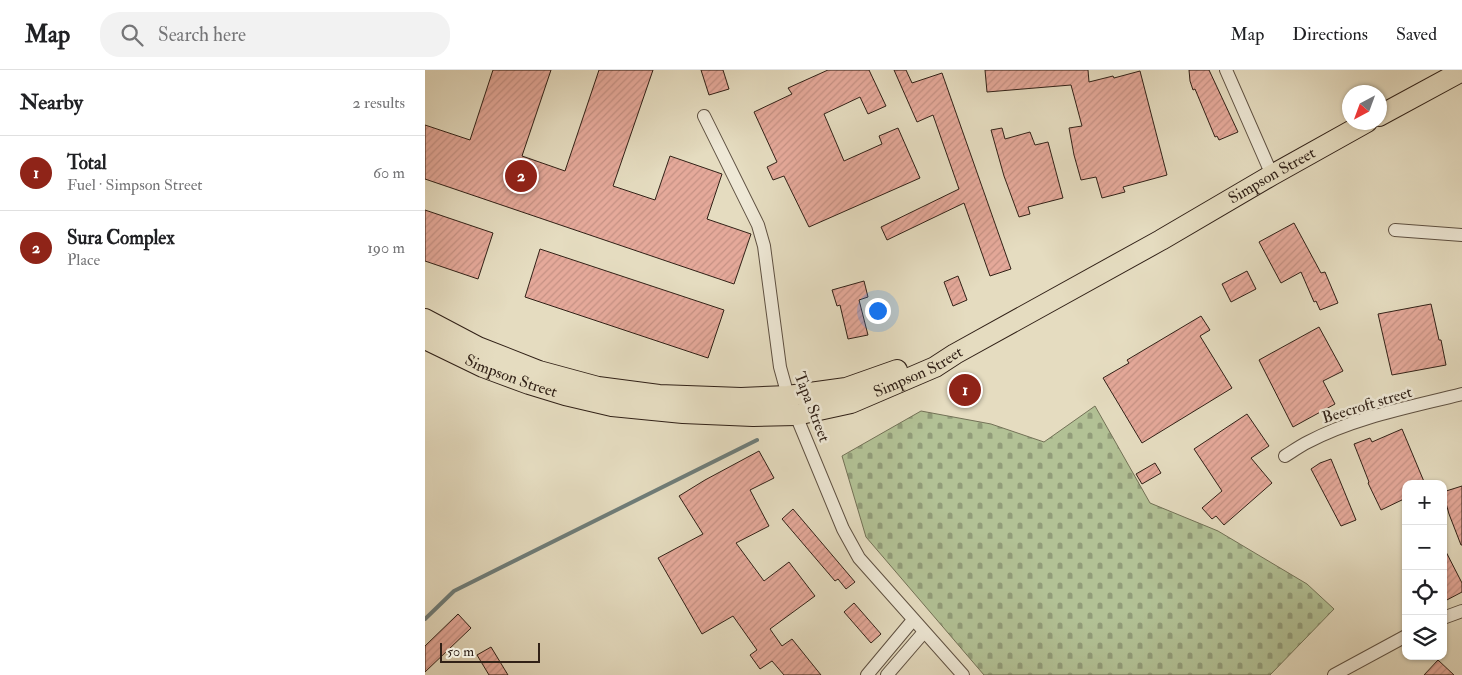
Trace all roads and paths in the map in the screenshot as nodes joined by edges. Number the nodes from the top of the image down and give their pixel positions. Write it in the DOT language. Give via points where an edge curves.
graph roads {
  1 [pos="1226,70"];
  2 [pos="1462,70"];
  3 [pos="1387,112"];
  4 [pos="704,116"];
  5 [pos="1353,130"];
  6 [pos="1272,175"];
  7 [pos="1395,230"];
  8 [pos="1462,235"];
  9 [pos="425,318"];
  10 [pos="425,338"];
  11 [pos="955,354"];
  12 [pos="1462,394"];
  13 [pos="788,396"];
  14 [pos="797,415"];
  15 [pos="1285,456"];
  16 [pos="1462,611"];
  17 [pos="1447,617"];
  18 [pos="913,620"];
  19 [pos="924,632"];
  20 [pos="1402,638"];
  21 [pos="1346,671"];
  22 [pos="867,675"];
  23 [pos="887,675"];
  24 [pos="963,675"];
  25 [pos="1334,675"];
  1 -- 6 [label="street"];
  2 -- 3 [label="main road"];
  4 -- 13 [label="street, Tapa Street" via="758,225 764,246 780,367"];
  5 -- 6 [label="main road, Simpson Street"];
  6 -- 11 [label="main road, Simpson Street"];
  7 -- 8 [label="street"];
  9 -- 13 [label="main road" via="478,347 539,371 598,387 659,395"];
  10 -- 14 [label="main road, Simpson Street" via="483,367 529,384 612,406 683,413"];
  11 -- 13 [label="main road" via="846,388"];
  11 -- 14 [label="main road, Simpson Street" via="935,367 851,403"];
  12 -- 15 [label="street, Beecroft street" via="1347,425"];
  13 -- 14 [label="street, Tapa Street"];
  14 -- 18 [label="street, Tapa Street" via="843,529 859,558"];
  16 -- 17 [label="street"];
  18 -- 19 [label="street, Tapa Street"];
  18 -- 22 [label="street"];
  19 -- 23 [label="street"];
  19 -- 24 [label="street, Tapa Street"];
  20 -- 21 [label="street"];
  21 -- 25 [label="street"];
}
